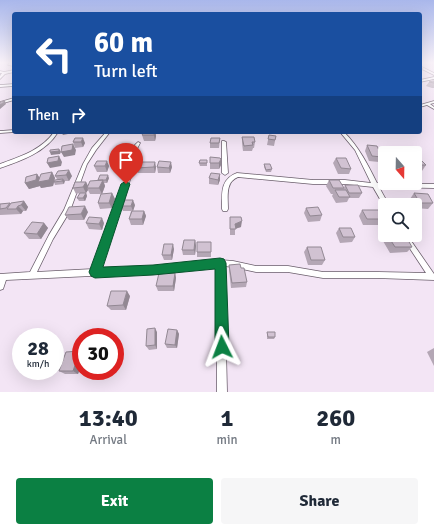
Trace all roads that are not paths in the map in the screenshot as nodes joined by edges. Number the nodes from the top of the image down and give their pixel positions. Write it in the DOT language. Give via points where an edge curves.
graph roads {
  1 [pos="12,85"];
  2 [pos="0,86"];
  3 [pos="12,100"];
  4 [pos="434,102"];
  5 [pos="0,103"];
  6 [pos="427,104"];
  7 [pos="422,105"];
  8 [pos="434,108"];
  9 [pos="12,131"];
  10 [pos="0,132"];
  11 [pos="54,134"];
  12 [pos="106,134"];
  13 [pos="344,134"];
  14 [pos="224,142"];
  15 [pos="138,143"];
  16 [pos="0,166"];
  17 [pos="225,174"];
  18 [pos="235,175"];
  19 [pos="227,183"];
  20 [pos="375,184"];
  21 [pos="434,186"];
  22 [pos="382,198"];
  23 [pos="225,209"];
  24 [pos="409,242"];
  25 [pos="220,263"];
  26 [pos="95,272"];
  27 [pos="32,275"];
  28 [pos="2,277"];
  29 [pos="433,277"];
  30 [pos="0,286"];
  31 [pos="222,392"];
  1 -- 2 [label="street"];
  3 -- 5 [label="street"];
  4 -- 6 [label="street"];
  6 -- 7 [label="street"];
  6 -- 8 [label="street"];
  9 -- 10 [label="street"];
  11 -- 16 [label="street" via="48,142 26,157"];
  12 -- 27 [label="street" via="85,164 67,211"];
  13 -- 20 [label="street" via="360,152"];
  14 -- 17 [label="street"];
  15 -- 26 [label="street" via="133,153 132,168"];
  17 -- 18 [label="street"];
  17 -- 19 [label="street"];
  18 -- 19 [label="street"];
  18 -- 20 [label="street"];
  19 -- 23 [label="street"];
  20 -- 21 [label="street"];
  20 -- 22 [label="street"];
  24 -- 29 [label="street"];
  25 -- 26 [label="street" via="153,270"];
  25 -- 29 [label="street" via="323,275"];
  25 -- 31 [label="street"];
  26 -- 27 [label="street"];
  27 -- 28 [label="street"];
  28 -- 30 [label="street"];
}
